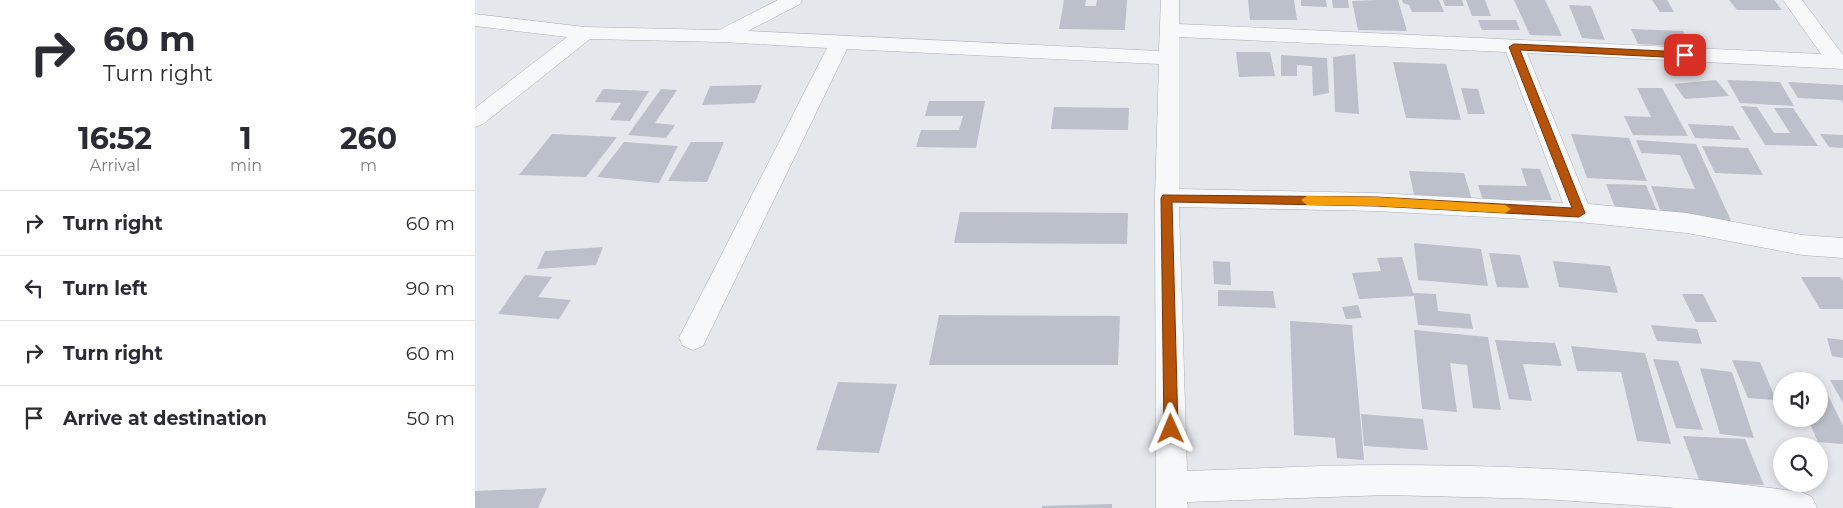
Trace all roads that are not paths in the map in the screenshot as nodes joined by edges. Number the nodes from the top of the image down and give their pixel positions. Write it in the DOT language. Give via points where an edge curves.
graph roads {
  1 [pos="793,0"];
  2 [pos="1170,0"];
  3 [pos="1792,0"];
  4 [pos="475,20"];
  5 [pos="1170,30"];
  6 [pos="585,33"];
  7 [pos="721,36"];
  8 [pos="840,42"];
  9 [pos="1514,47"];
  10 [pos="1168,58"];
  11 [pos="1840,61"];
  12 [pos="475,118"];
  13 [pos="1167,198"];
  14 [pos="1579,213"];
  15 [pos="1843,248"];
  16 [pos="693,338"];
  17 [pos="1172,498"];
  18 [pos="1801,508"];
  1 -- 7 [label="street"];
  2 -- 5 [label="street"];
  3 -- 11 [label="street"];
  4 -- 6 [label="street"];
  5 -- 9 [label="street"];
  5 -- 10 [label="street"];
  6 -- 7 [label="street"];
  6 -- 12 [label="street"];
  7 -- 8 [label="street"];
  8 -- 10 [label="street"];
  8 -- 16 [label="street"];
  9 -- 11 [label="street"];
  9 -- 14 [label="street"];
  10 -- 13 [label="street"];
  13 -- 14 [label="street" via="1376,202"];
  13 -- 17 [label="street"];
  14 -- 15 [label="street" via="1687,223 1802,245"];
  17 -- 18 [label="street" via="1385,480 1598,486 1735,498"];
}
